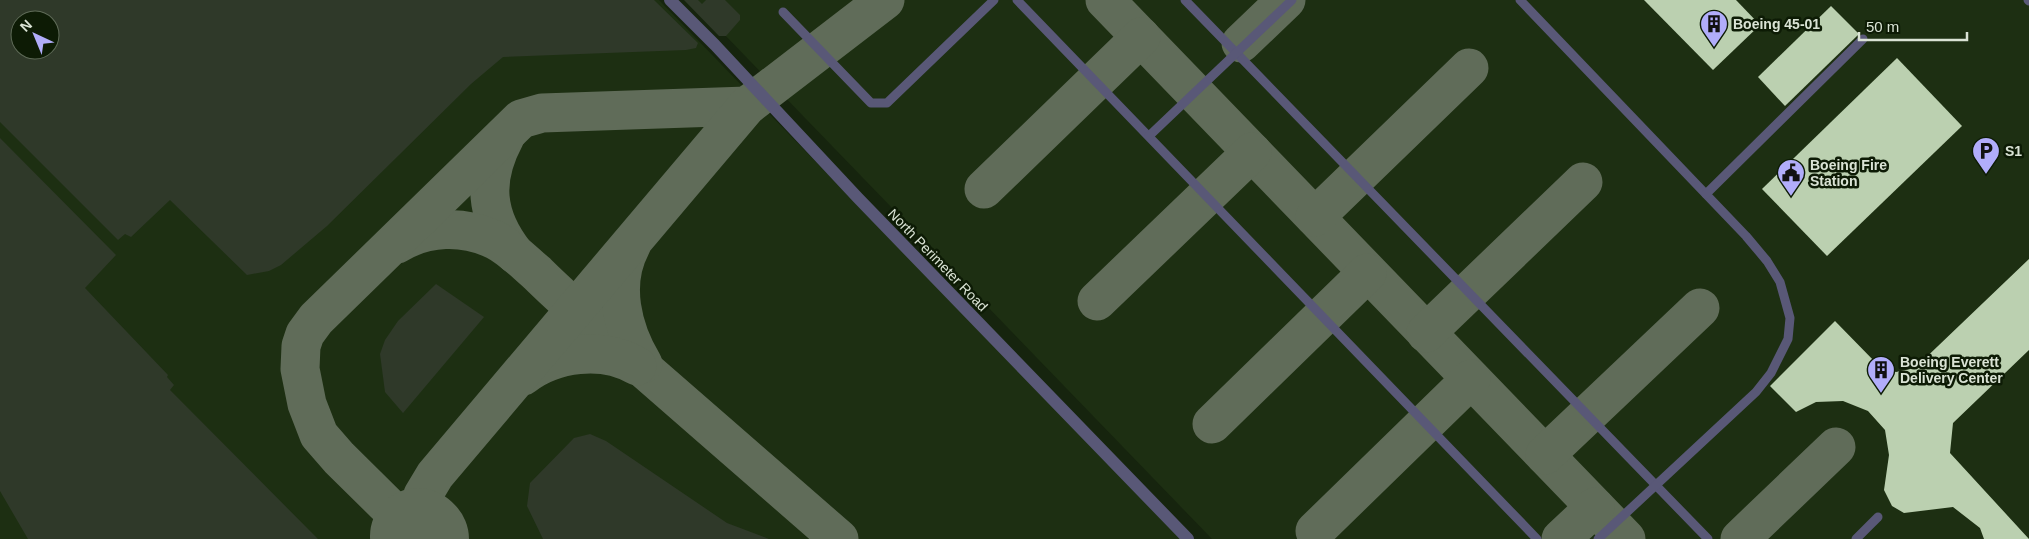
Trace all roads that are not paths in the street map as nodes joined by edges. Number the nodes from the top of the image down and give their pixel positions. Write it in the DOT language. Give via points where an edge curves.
graph roads {
  1 [pos="670,0"];
  2 [pos="994,0"];
  3 [pos="1017,0"];
  4 [pos="1185,0"];
  5 [pos="1292,0"];
  6 [pos="1520,0"];
  7 [pos="782,12"];
  8 [pos="1863,39"];
  9 [pos="1236,53"];
  10 [pos="1149,136"];
  11 [pos="1706,194"];
  12 [pos="1656,484"];
  13 [pos="1878,517"];
  14 [pos="1188,539"];
  15 [pos="1538,539"];
  16 [pos="1598,539"];
  17 [pos="1708,539"];
  18 [pos="1856,539"];
  1 -- 14 [label="street, North Perimeter Road"];
  2 -- 7 [label="lane" via="888,103 870,103"];
  3 -- 10 [label="lane"];
  4 -- 9 [label="lane"];
  5 -- 9 [label="lane"];
  6 -- 11 [label="lane"];
  8 -- 11 [label="lane"];
  9 -- 10 [label="lane"];
  9 -- 12 [label="lane"];
  10 -- 15 [label="lane"];
  11 -- 12 [label="lane" via="1746,236 1780,282 1790,318 1788,339 1771,373 1756,392"];
  12 -- 16 [label="lane"];
  12 -- 17 [label="lane"];
  13 -- 18 [label="lane"];
}
